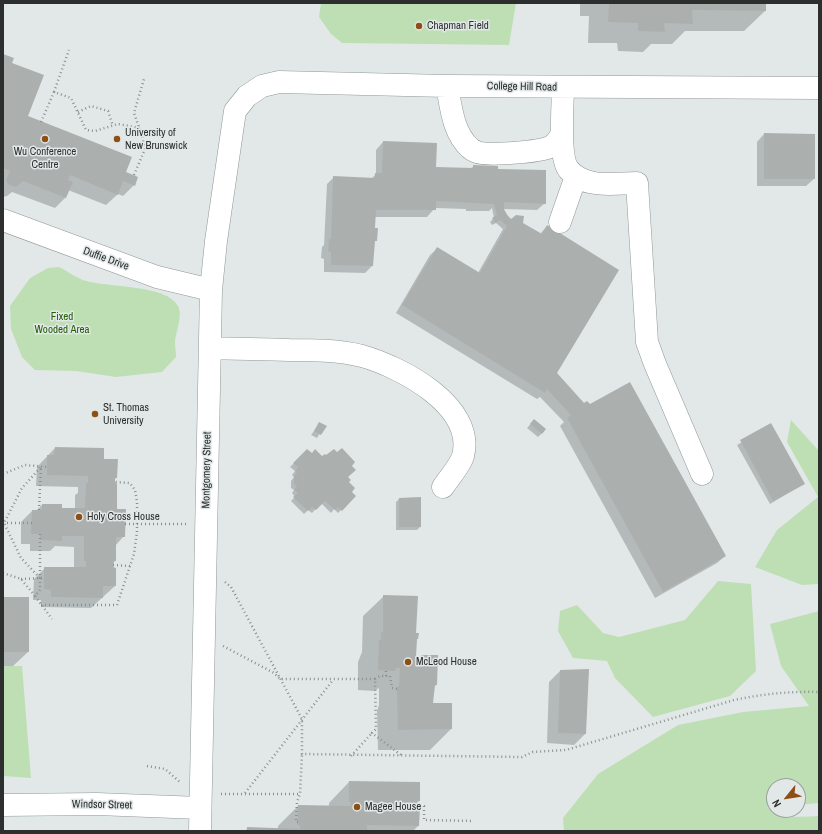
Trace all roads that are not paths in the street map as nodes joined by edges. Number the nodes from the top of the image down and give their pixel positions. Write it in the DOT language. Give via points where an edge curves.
graph roads {
  1 [pos="447,86"];
  2 [pos="563,87"];
  3 [pos="819,88"];
  4 [pos="235,111"];
  5 [pos="562,133"];
  6 [pos="576,176"];
  7 [pos="3,220"];
  8 [pos="560,222"];
  9 [pos="211,290"];
  10 [pos="210,348"];
  11 [pos="702,474"];
  12 [pos="443,487"];
  13 [pos="3,805"];
  14 [pos="200,808"];
  15 [pos="200,831"];
  1 -- 2 [label="street, College Hill Road"];
  1 -- 4 [label="street, College Hill Road" via="279,82 262,86 247,96"];
  1 -- 5 [label="street" via="454,124 470,149 480,153 539,151 558,142"];
  2 -- 3 [label="street, College Hill Road"];
  2 -- 5 [label="street"];
  4 -- 9 [label="street, Montgomery Street" via="225,168"];
  5 -- 6 [label="street" via="564,160"];
  6 -- 8 [label="street"];
  6 -- 11 [label="street" via="592,183 637,183 648,342 654,364"];
  7 -- 9 [label="street, Duffie Drive" via="157,277"];
  9 -- 10 [label="street, Montgomery Street"];
  10 -- 12 [label="street" via="336,352 361,356 409,376 451,408 460,424 465,441 463,458"];
  10 -- 14 [label="street, Montgomery Street"];
  13 -- 14 [label="street, Windsor Street" via="96,804"];
  14 -- 15 [label="street, Montgomery Street"];
}
